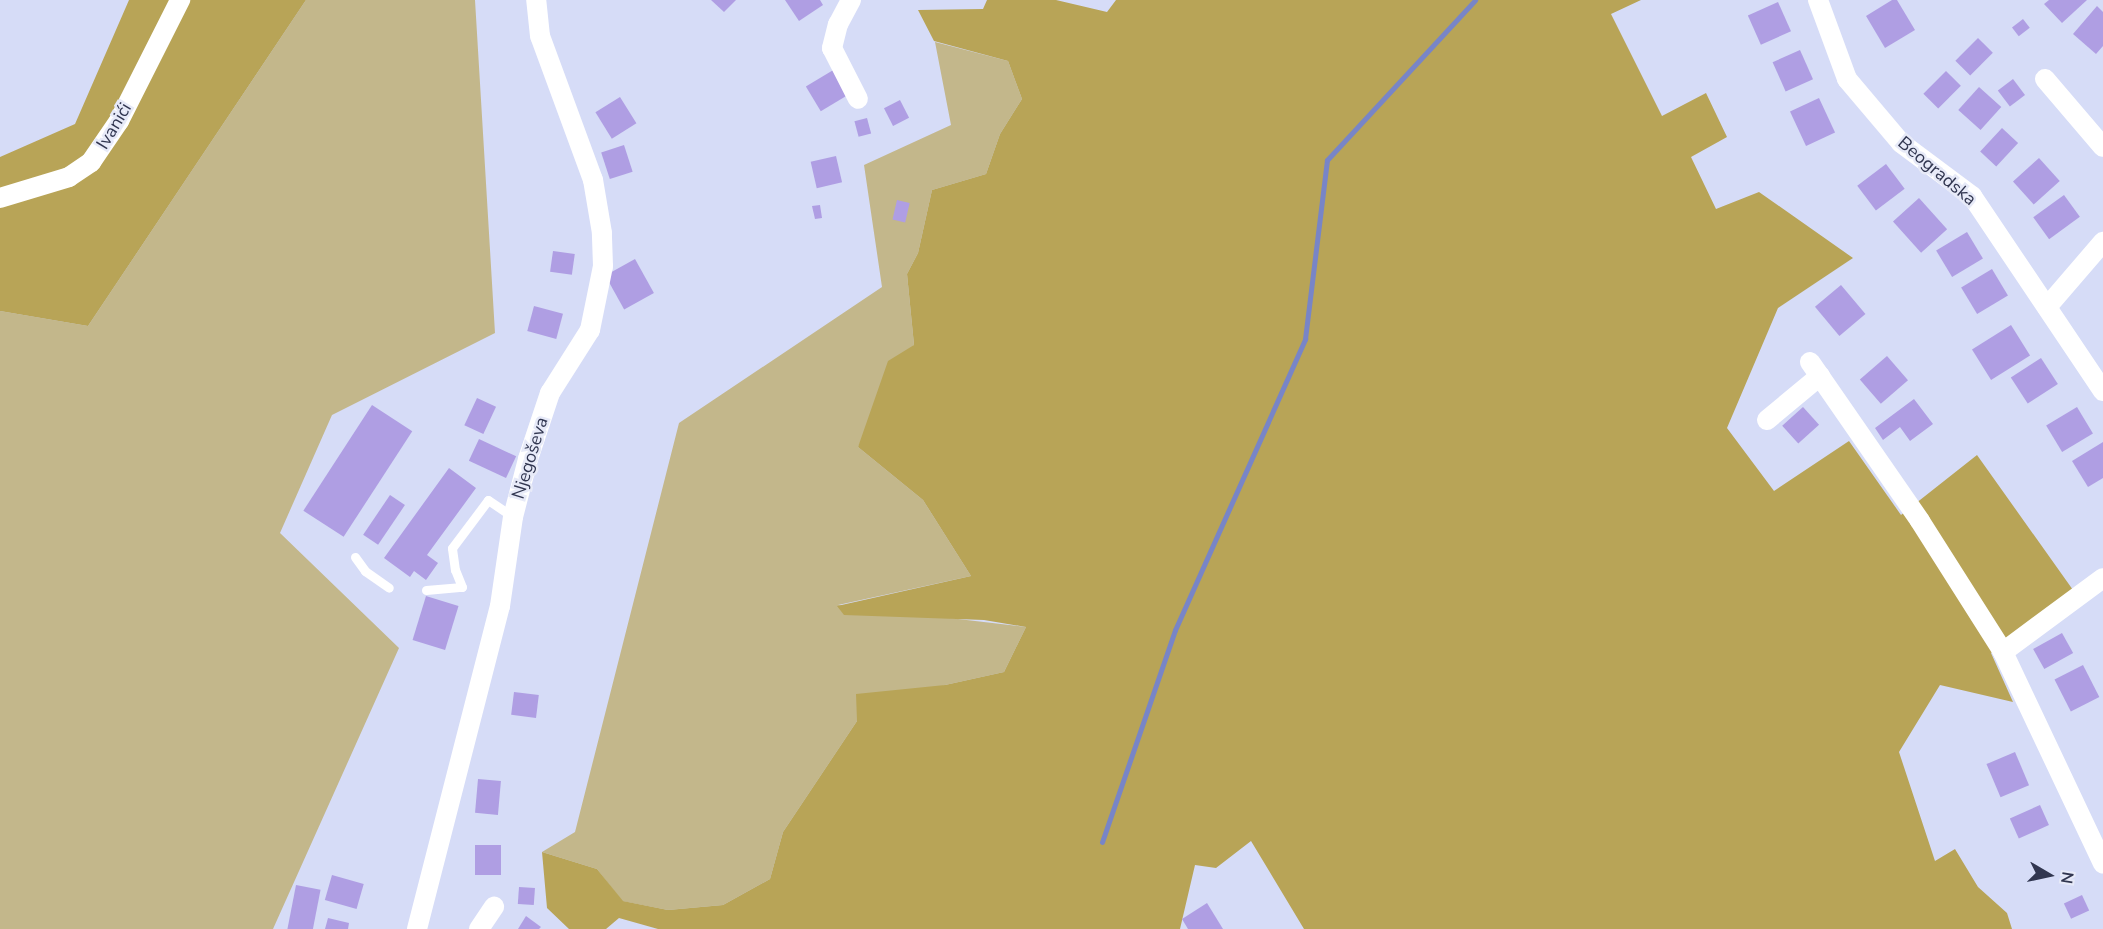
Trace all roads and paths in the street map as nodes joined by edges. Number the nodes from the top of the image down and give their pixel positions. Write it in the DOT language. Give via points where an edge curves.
graph roads {
  1 [pos="180,0"];
  2 [pos="536,0"];
  3 [pos="851,0"];
  4 [pos="1818,0"];
  5 [pos="2045,79"];
  6 [pos="858,99"];
  7 [pos="2103,147"];
  8 [pos="0,198"];
  9 [pos="2103,242"];
  10 [pos="2047,307"];
  11 [pos="2101,382"];
  12 [pos="1767,420"];
  13 [pos="513,517"];
  14 [pos="355,557"];
  15 [pos="2103,578"];
  16 [pos="389,588"];
  17 [pos="426,590"];
  18 [pos="2003,652"];
  19 [pos="2103,864"];
  20 [pos="494,907"];
  21 [pos="417,929"];
  22 [pos="479,929"];
  1 -- 8 [label="street, Ivanići" via="119,121 91,162 69,177"];
  2 -- 13 [label="street, Njegoševa" via="540,36 593,180 603,266 590,330 550,393"];
  3 -- 6 [label="street" via="838,24 832,48"];
  4 -- 10 [label="street, Beogradska" via="1847,79 1901,143 1972,196"];
  5 -- 7 [label="street"];
  9 -- 10 [label="street"];
  10 -- 11 [label="street, Beogradska"];
  12 -- 18 [label="street" via="1815,369 1920,521"];
  13 -- 17 [label="lane" via="488,500 452,548 462,587"];
  13 -- 21 [label="street, Njegoševa" via="500,606"];
  14 -- 16 [label="lane" via="365,571"];
  15 -- 18 [label="street"];
  18 -- 19 [label="street"];
  20 -- 22 [label="street"];
}
